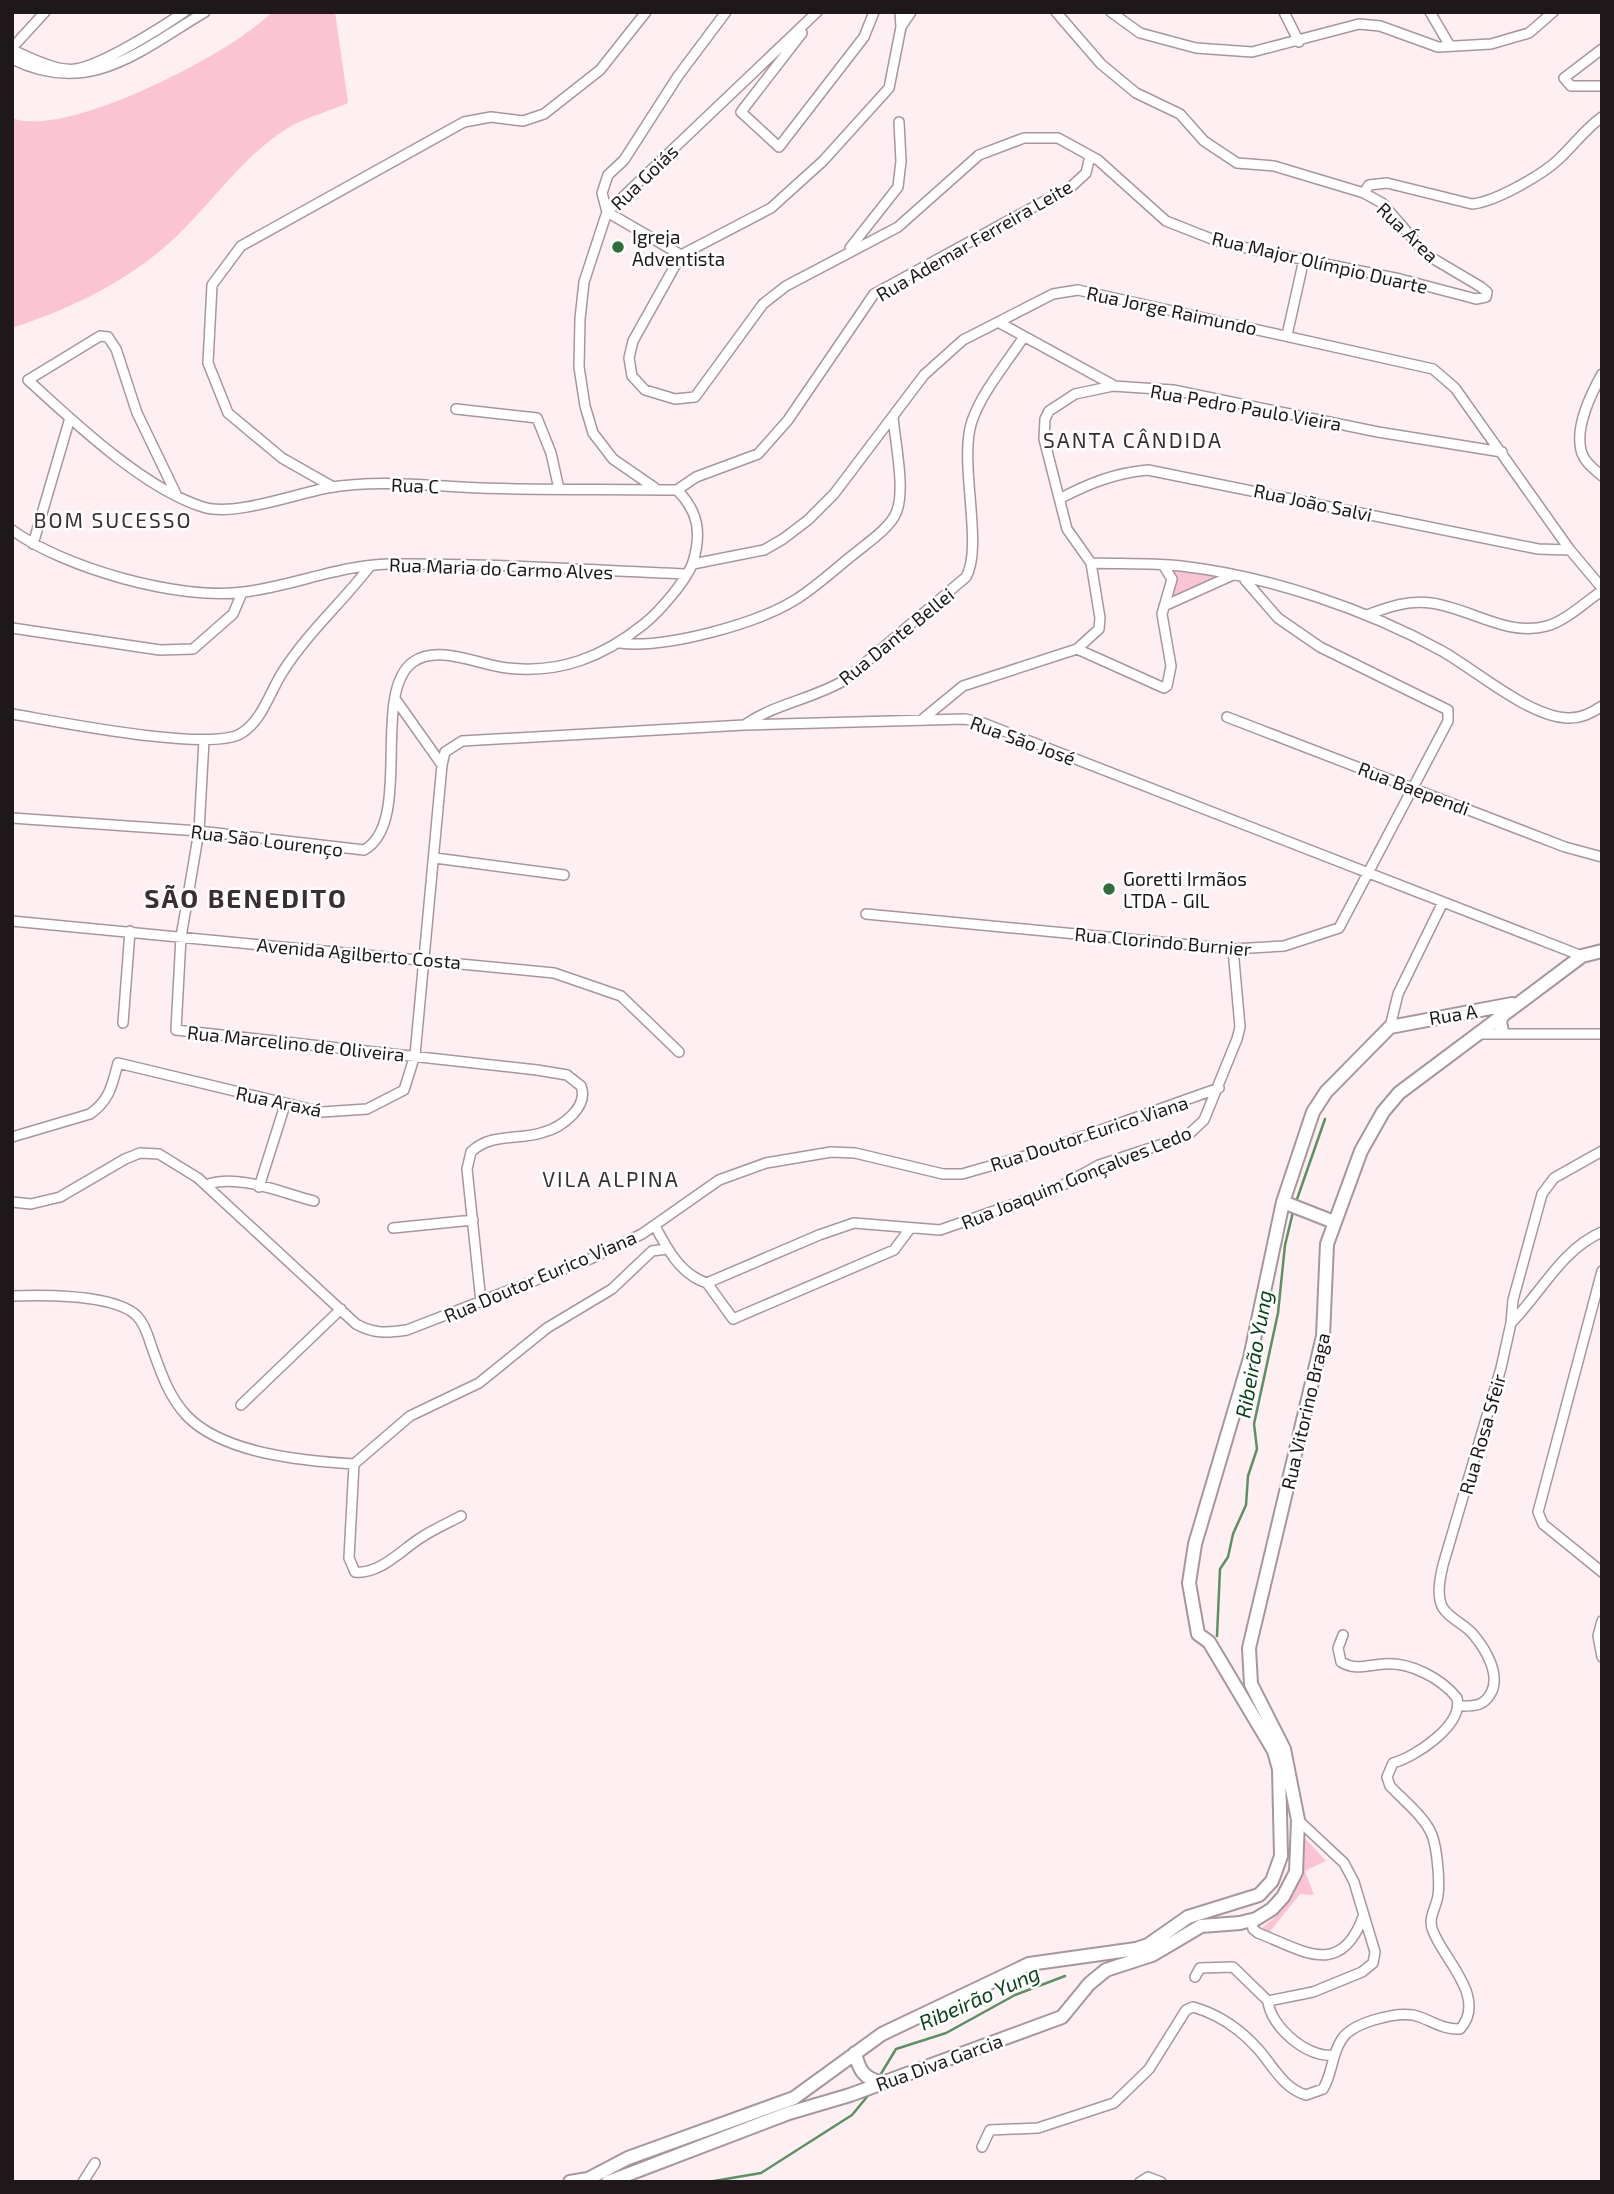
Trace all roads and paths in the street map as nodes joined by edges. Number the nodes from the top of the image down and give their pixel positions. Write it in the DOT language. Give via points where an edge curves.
graph roads {
  1 [pos="45,12"];
  2 [pos="184,12"];
  3 [pos="205,12"];
  4 [pos="646,12"];
  5 [pos="726,12"];
  6 [pos="874,12"];
  7 [pos="900,12"];
  8 [pos="911,12"];
  9 [pos="1056,12"];
  10 [pos="1111,12"];
  11 [pos="1284,12"];
  12 [pos="1430,12"];
  13 [pos="1553,12"];
  14 [pos="815,15"];
  15 [pos="901,27"];
  16 [pos="154,37"];
  17 [pos="1299,42"];
  18 [pos="1450,47"];
  19 [pos="12,49"];
  20 [pos="1602,49"];
  21 [pos="12,60"];
  22 [pos="1602,86"];
  23 [pos="1602,117"];
  24 [pos="900,122"];
  25 [pos="1090,156"];
  26 [pos="1364,193"];
  27 [pos="607,212"];
  28 [pos="847,252"];
  29 [pos="681,256"];
  30 [pos="1304,260"];
  31 [pos="1487,292"];
  32 [pos="998,322"];
  33 [pos="1287,335"];
  34 [pos="1023,338"];
  35 [pos="1602,374"];
  36 [pos="1113,386"];
  37 [pos="456,409"];
  38 [pos="893,417"];
  39 [pos="70,418"];
  40 [pos="1502,452"];
  41 [pos="1602,476"];
  42 [pos="333,487"];
  43 [pos="559,489"];
  44 [pos="658,489"];
  45 [pos="677,490"];
  46 [pos="177,496"];
  47 [pos="1061,498"];
  48 [pos="12,530"];
  49 [pos="33,544"];
  50 [pos="1570,551"];
  51 [pos="1091,563"];
  52 [pos="692,564"];
  53 [pos="1163,565"];
  54 [pos="370,566"];
  55 [pos="686,574"];
  56 [pos="1233,575"];
  57 [pos="1245,580"];
  58 [pos="1602,589"];
  59 [pos="242,593"];
  60 [pos="1164,606"];
  61 [pos="1367,615"];
  62 [pos="12,628"];
  63 [pos="620,643"];
  64 [pos="1077,649"];
  65 [pos="396,700"];
  66 [pos="1602,706"];
  67 [pos="12,714"];
  68 [pos="1227,717"];
  69 [pos="924,718"];
  70 [pos="744,725"];
  71 [pos="204,740"];
  72 [pos="442,765"];
  73 [pos="1414,788"];
  74 [pos="12,818"];
  75 [pos="199,831"];
  76 [pos="1602,857"];
  77 [pos="435,858"];
  78 [pos="1370,873"];
  79 [pos="564,875"];
  80 [pos="1443,902"];
  81 [pos="866,914"];
  82 [pos="12,921"];
  83 [pos="130,931"];
  84 [pos="181,937"];
  85 [pos="1233,949"];
  86 [pos="1602,951"];
  87 [pos="1582,956"];
  88 [pos="425,959"];
  89 [pos="1516,1003"];
  90 [pos="1395,1005"];
  91 [pos="1479,1009"];
  92 [pos="1503,1013"];
  93 [pos="1411,1021"];
  94 [pos="123,1023"];
  95 [pos="1485,1026"];
  96 [pos="1390,1027"];
  97 [pos="1502,1032"];
  98 [pos="1602,1034"];
  99 [pos="1475,1035"];
  100 [pos="679,1052"];
  101 [pos="415,1055"];
  102 [pos="1219,1088"];
  103 [pos="285,1105"];
  104 [pos="12,1137"];
  105 [pos="1602,1151"];
  106 [pos="206,1185"];
  107 [pos="259,1187"];
  108 [pos="314,1201"];
  109 [pos="12,1202"];
  110 [pos="1286,1203"];
  111 [pos="473,1220"];
  112 [pos="1334,1222"];
  113 [pos="655,1226"];
  114 [pos="393,1228"];
  115 [pos="909,1230"];
  116 [pos="1602,1232"];
  117 [pos="642,1234"];
  118 [pos="667,1248"];
  119 [pos="652,1251"];
  120 [pos="1602,1271"];
  121 [pos="707,1283"];
  122 [pos="12,1296"];
  123 [pos="481,1303"];
  124 [pos="341,1309"];
  125 [pos="1511,1323"];
  126 [pos="240,1405"];
  127 [pos="354,1464"];
  128 [pos="461,1516"];
  129 [pos="1602,1572"];
  130 [pos="1602,1621"];
  131 [pos="1343,1635"];
  132 [pos="1602,1657"];
  133 [pos="1459,1706"];
  134 [pos="1298,1820"];
  135 [pos="1259,1895"];
  136 [pos="1363,1917"];
  137 [pos="1252,1920"];
  138 [pos="1195,1977"];
  139 [pos="1268,2001"];
  140 [pos="855,2053"];
  141 [pos="1332,2054"];
  142 [pos="872,2084"];
  143 [pos="982,2147"];
  144 [pos="94,2163"];
  145 [pos="83,2182"];
  146 [pos="570,2182"];
  147 [pos="608,2182"];
  148 [pos="1140,2182"];
  149 [pos="1161,2182"];
  1 -- 19 [label="street"];
  2 -- 16 [label="street"];
  3 -- 16 [label="street"];
  4 -- 42 [label="street" via="600,70 544,114 523,121 491,117 464,122 241,246 212,285 208,363 228,413 282,458"];
  5 -- 27 [label="street" via="624,160 608,175 602,193"];
  6 -- 14 [label="street" via="864,37 779,147 741,112"];
  7 -- 15 [label="street"];
  8 -- 15 [label="street"];
  9 -- 26 [label="street" via="1101,64 1136,93 1180,114 1204,141 1237,163 1274,166"];
  10 -- 17 [label="street" via="1140,33 1196,48 1252,52"];
  11 -- 17 [label="street"];
  12 -- 18 [label="street"];
  13 -- 18 [label="street" via="1529,33 1491,44"];
  14 -- 27 [label="street, Rua Goiás"];
  15 -- 29 [label="street" via="889,88 823,161 771,208"];
  16 -- 19 [label="street" via="75,69 43,63"];
  16 -- 21 [label="street" via="115,67 78,75 41,71"];
  17 -- 18 [label="street" via="1359,24"];
  20 -- 22 [label="street" via="1564,78 1571,86"];
  23 -- 26 [label="street" via="1588,126 1557,162 1481,203 1387,183 1369,185"];
  24 -- 28 [label="street" via="898,187"];
  25 -- 28 [label="street, Rua Major Olímpio Duarte" via="1058,138 1024,138 998,146 979,155 898,227"];
  25 -- 30 [label="street, Rua Major Olímpio Duarte" via="1166,221 1222,243"];
  25 -- 45 [label="street, Rua Ademar Ferreira Leite" via="1086,173 1072,186 874,294 788,420 758,454 696,477"];
  26 -- 31 [label="street, Rua Área" via="1382,203 1427,255"];
  27 -- 29 [label="street"];
  27 -- 44 [label="street, Rua Goiás" via="584,282 579,367 585,406 593,433 613,459"];
  28 -- 29 [label="street, Rua Major Olímpio Duarte" via="763,304 695,397 676,399 645,390 632,376 629,358 633,341"];
  30 -- 31 [label="street, Rua Major Olímpio Duarte" via="1476,299 1483,300"];
  30 -- 33 [label="street"];
  32 -- 33 [label="street, Rua Jorge Raimundo" via="1053,294 1078,290"];
  32 -- 34 [label="street"];
  32 -- 38 [label="street, Rua Jorge Raimundo" via="963,340 924,375"];
  33 -- 40 [label="street, Rua Jorge Raimundo" via="1433,369 1455,388"];
  34 -- 36 [label="street"];
  34 -- 70 [label="street, Rua Dante Bellei" via="972,421 968,446 972,558 966,577 845,680 764,711"];
  35 -- 41 [label="street" via="1586,410 1580,442 1585,460"];
  36 -- 40 [label="street, Rua Pedro Paulo Vieira" via="1173,390"];
  36 -- 47 [label="street, Rua Pedro Paulo Vieira" via="1065,398 1045,419 1044,439"];
  37 -- 43 [label="street" via="537,418"];
  38 -- 52 [label="street, Rua Jorge Raimundo" via="834,494 791,533 764,550"];
  38 -- 63 [label="street" via="898,510 862,548 782,607 678,640 655,645"];
  39 -- 46 [label="street, Rua C" via="157,486"];
  39 -- 46 [label="street, Rua C" via="28,380 100,335 108,337 137,413"];
  39 -- 49 [label="street"];
  40 -- 50 [label="street, Rua Jorge Raimundo"];
  42 -- 43 [label="street, Rua C"];
  42 -- 46 [label="street, Rua C" via="232,509 205,508"];
  43 -- 44 [label="street, Rua C"];
  44 -- 45 [label="street"];
  45 -- 52 [label="street" via="697,516"];
  47 -- 50 [label="street, Rua João Salvi" via="1097,480 1148,470 1538,549"];
  47 -- 51 [label="street, Rua Pedro Paulo Vieira" via="1067,529"];
  48 -- 49 [label="street, Rua Maria do Carmo Alves"];
  49 -- 59 [label="street, Rua Maria do Carmo Alves" via="155,587 186,593"];
  50 -- 58 [label="street, Rua Jorge Raimundo"];
  51 -- 53 [label="street"];
  51 -- 64 [label="street, Rua Pedro Paulo Vieira" via="1099,629"];
  52 -- 55 [label="street"];
  53 -- 56 [label="street"];
  53 -- 60 [label="street" via="1172,579"];
  54 -- 55 [label="street, Rua Maria do Carmo Alves"];
  54 -- 59 [label="street, Rua Maria do Carmo Alves"];
  54 -- 71 [label="street" via="300,645 249,727 232,737"];
  55 -- 63 [label="street" via="657,613"];
  56 -- 57 [label="street"];
  56 -- 60 [label="street"];
  57 -- 61 [label="street" via="1266,582"];
  57 -- 73 [label="street, Rua Clorindo Burnier" via="1278,618 1327,652 1448,710 1448,721"];
  58 -- 61 [label="street" via="1550,625 1534,629 1517,629 1433,603 1394,605"];
  59 -- 62 [label="street" via="233,614 193,649 160,650"];
  60 -- 64 [label="street" via="1161,624 1171,666 1164,688"];
  61 -- 66 [label="street" via="1440,650 1536,710 1569,719"];
  63 -- 65 [label="street" via="593,657 545,669 427,656 414,661 402,675"];
  64 -- 69 [label="street" via="963,686"];
  65 -- 72 [label="street"];
  65 -- 75 [label="street, Rua São Lourenço" via="389,798 373,845 356,851"];
  67 -- 71 [label="street"];
  68 -- 73 [label="street, Rua Baependi"];
  69 -- 70 [label="street, Rua São José"];
  69 -- 78 [label="street, Rua São José" via="983,723"];
  70 -- 72 [label="street, Rua São José" via="462,741 445,752"];
  71 -- 75 [label="street"];
  72 -- 77 [label="street, Rua Araxá"];
  73 -- 76 [label="street, Rua Baependi"];
  73 -- 78 [label="street, Rua Clorindo Burnier"];
  74 -- 75 [label="street, Rua São Lourenço"];
  75 -- 84 [label="street"];
  77 -- 79 [label="street"];
  77 -- 88 [label="street, Rua Araxá"];
  78 -- 80 [label="street, Rua São José"];
  78 -- 85 [label="street, Rua Clorindo Burnier" via="1339,928 1277,948"];
  80 -- 87 [label="street, Rua São José"];
  80 -- 90 [label="street"];
  81 -- 85 [label="street, Rua Clorindo Burnier"];
  82 -- 83 [label="street, Avenida Agilberto Costa"];
  83 -- 84 [label="street, Avenida Agilberto Costa"];
  83 -- 94 [label="street"];
  84 -- 88 [label="street, Avenida Agilberto Costa"];
  84 -- 101 [label="street, Rua Marcelino de Oliveira" via="176,1030"];
  85 -- 102 [label="street" via="1240,1027"];
  86 -- 87 [label="main road, Rua Vitorino Braga"];
  87 -- 89 [label="main road, Rua Vitorino Braga"];
  88 -- 100 [label="street, Avenida Agilberto Costa" via="554,973 593,984 621,996"];
  88 -- 101 [label="street, Rua Araxá"];
  89 -- 91 [label="main road, Rua A"];
  89 -- 92 [label="main road, Rua Vitorino Braga"];
  90 -- 93 [label="street"];
  90 -- 96 [label="street"];
  91 -- 93 [label="main road, Rua A"];
  91 -- 95 [label="main road"];
  92 -- 95 [label="main road, Rua Vitorino Braga"];
  92 -- 97 [label="main road"];
  93 -- 96 [label="main road, Rua A"];
  95 -- 97 [label="street"];
  95 -- 99 [label="main road, Rua Vitorino Braga"];
  96 -- 110 [label="main road" via="1319,1103"];
  97 -- 98 [label="street" via="1546,1037"];
  97 -- 99 [label="street"];
  99 -- 112 [label="main road, Rua Vitorino Braga" via="1399,1093 1383,1112 1361,1152"];
  101 -- 103 [label="street, Rua Araxá" via="404,1090 367,1109 322,1112"];
  101 -- 111 [label="street, Rua Marcelino de Oliveira" via="567,1075 583,1092 578,1107 552,1129 492,1140 471,1152 467,1169"];
  102 -- 113 [label="street, Rua Doutor Eurico Viana" via="1039,1152 962,1174 943,1174 855,1153 831,1152 766,1163 719,1180"];
  102 -- 115 [label="street, Rua Joaquim Gonçalves Ledo" via="1204,1120 1187,1136 1099,1165 1054,1190 1003,1210 940,1230"];
  103 -- 104 [label="street, Rua Araxá" via="118,1063 107,1100 90,1114"];
  103 -- 107 [label="street"];
  105 -- 125 [label="street, Rua Rosa Sfeir" via="1546,1185 1513,1300"];
  106 -- 107 [label="street" via="235,1181"];
  106 -- 109 [label="street, Rua Doutor Eurico Viana" via="191,1172 149,1152 125,1159 60,1197 32,1204"];
  106 -- 124 [label="street, Rua Doutor Eurico Viana"];
  107 -- 108 [label="street"];
  110 -- 112 [label="main road"];
  110 -- 135 [label="main road" via="1250,1359 1195,1544 1189,1583 1198,1634 1209,1642 1259,1725 1279,1769 1282,1847 1277,1871"];
  111 -- 114 [label="street"];
  111 -- 123 [label="street"];
  112 -- 134 [label="main road, Rua Vitorino Braga" via="1325,1261 1323,1336 1249,1648 1251,1684 1284,1749"];
  113 -- 117 [label="street, Rua Doutor Eurico Viana"];
  113 -- 118 [label="street"];
  115 -- 121 [label="street, Rua Joaquim Gonçalves Ledo" via="854,1223"];
  115 -- 121 [label="street" via="894,1250 733,1319"];
  116 -- 125 [label="street" via="1568,1255"];
  117 -- 119 [label="street"];
  117 -- 123 [label="street, Rua Doutor Eurico Viana"];
  118 -- 119 [label="street"];
  118 -- 121 [label="street" via="695,1279"];
  119 -- 127 [label="street" via="612,1289 547,1328 479,1383 410,1416"];
  120 -- 129 [label="street" via="1538,1512 1543,1524"];
  122 -- 127 [label="street" via="89,1300 127,1308 141,1322 173,1398 188,1417 217,1437 263,1452"];
  123 -- 124 [label="street, Rua Doutor Eurico Viana" via="407,1331 386,1333 356,1324"];
  124 -- 126 [label="street"];
  125 -- 133 [label="street, Rua Rosa Sfeir" via="1441,1576 1443,1608 1482,1646 1494,1676 1486,1702 1477,1707"];
  127 -- 128 [label="street" via="349,1558 355,1572 390,1560"];
  130 -- 132 [label="street" via="1598,1636"];
  131 -- 133 [label="street" via="1338,1648 1341,1662 1352,1668 1409,1667 1439,1681"];
  133 -- 141 [label="street" via="1424,1748 1393,1763 1387,1777 1433,1837 1438,1898 1430,1923 1457,1970 1468,2016 1460,2029 1447,2029 1412,2015 1394,2015 1349,2030"];
  134 -- 136 [label="street" via="1344,1863"];
  134 -- 137 [label="main road, Rua Vitorino Braga" via="1296,1872 1278,1903"];
  135 -- 137 [label="main road"];
  135 -- 140 [label="main road" via="1188,1917 1148,1945 1127,1952 1029,1964 882,2034"];
  136 -- 137 [label="street" via="1350,1942 1318,1957 1258,1933"];
  136 -- 139 [label="street" via="1375,1952 1368,1967 1313,1992"];
  137 -- 142 [label="main road, Rua Diva Garcia" via="1192,1929 1153,1955 1106,1970 1062,2017"];
  138 -- 139 [label="street" via="1200,1968 1233,1967"];
  139 -- 141 [label="street" via="1269,2011 1295,2042 1325,2056"];
  140 -- 142 [label="main road" via="860,2070"];
  140 -- 146 [label="main road" via="794,2098"];
  141 -- 143 [label="street" via="1323,2089 1314,2095 1299,2093 1245,2036 1214,2013 1194,2007 1186,2010 1149,2068 1114,2103 1038,2128 990,2130"];
  142 -- 147 [label="main road, Rua Diva Garcia"];
  144 -- 145 [label="street"];
  148 -- 149 [label="street" via="1148,2177"];
}
